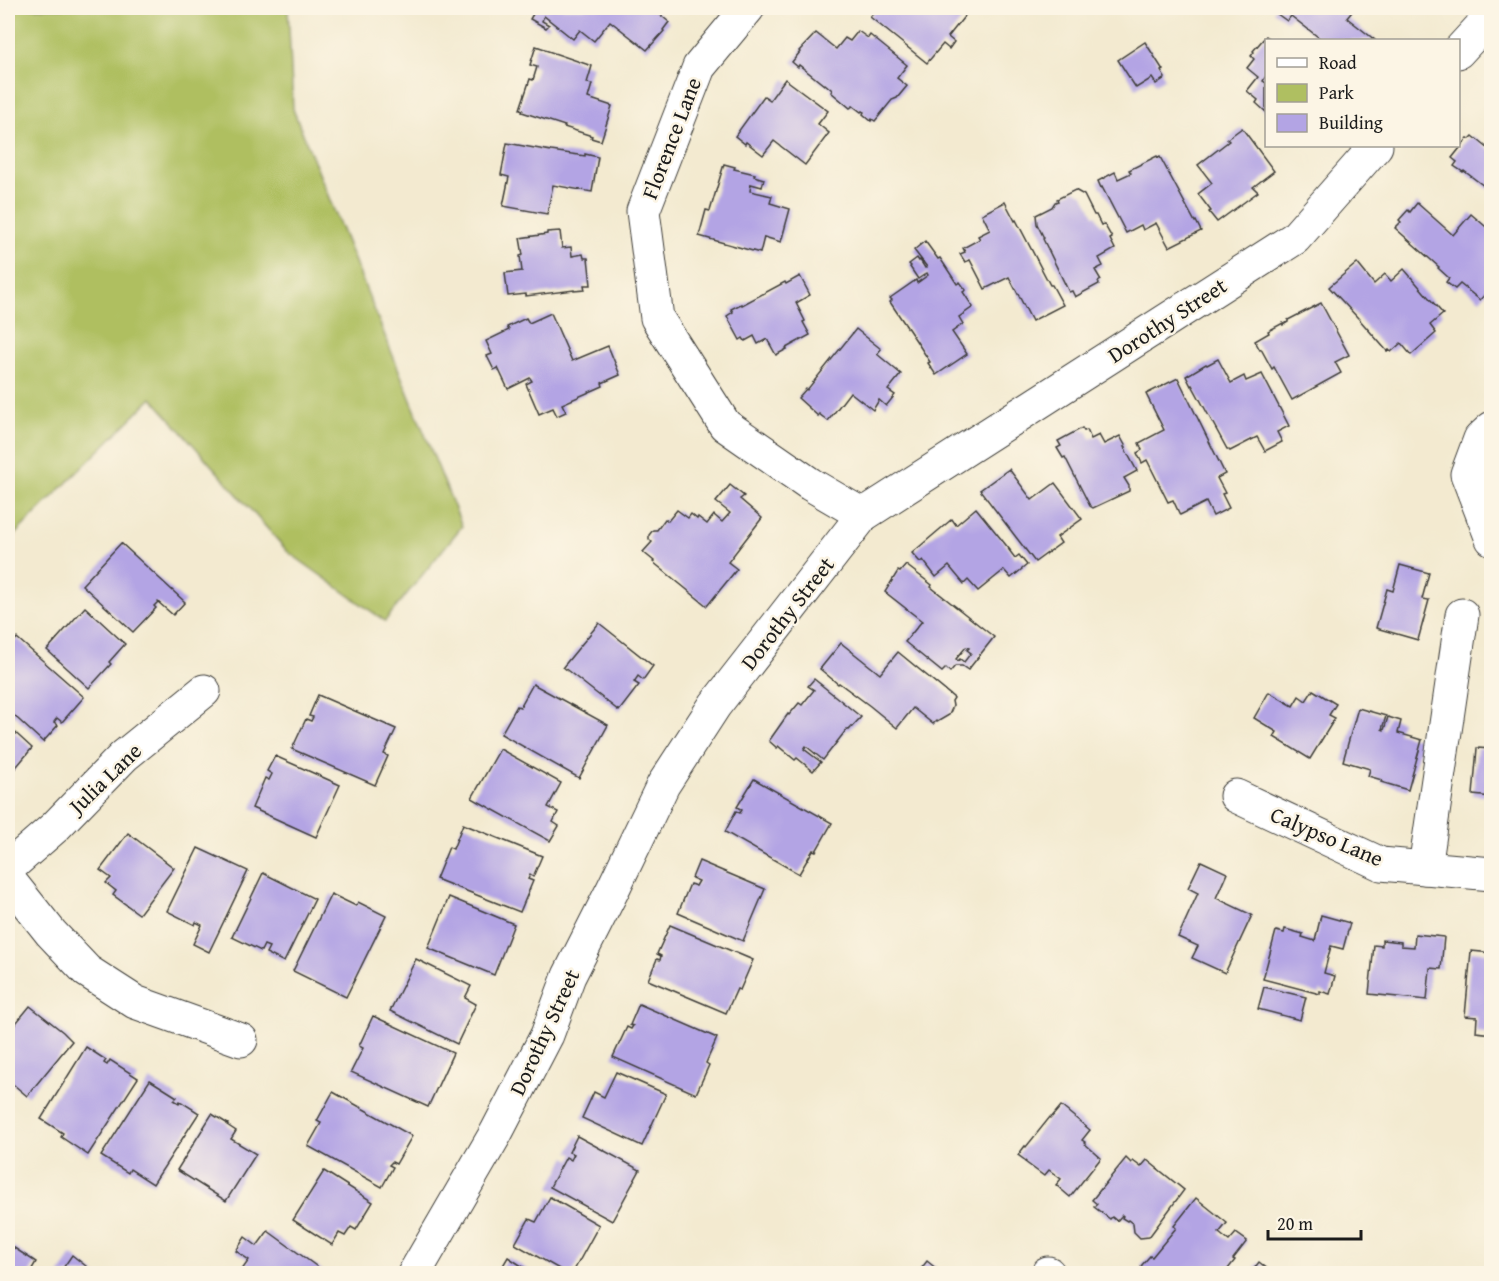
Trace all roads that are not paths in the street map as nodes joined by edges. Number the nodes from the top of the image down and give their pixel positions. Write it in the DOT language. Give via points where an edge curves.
graph roads {
  1 [pos="747,8"];
  2 [pos="1491,15"];
  3 [pos="1460,50"];
  4 [pos="1375,147"];
  5 [pos="1491,428"];
  6 [pos="863,515"];
  7 [pos="1491,539"];
  8 [pos="1462,615"];
  9 [pos="204,691"];
  10 [pos="1236,796"];
  11 [pos="8,868"];
  12 [pos="1425,868"];
  13 [pos="1491,874"];
  14 [pos="8,879"];
  15 [pos="242,1040"];
  16 [pos="414,1274"];
  1 -- 6 [label="street, Florence Lane" via="699,67 643,211 657,318 726,425 810,484"];
  2 -- 3 [label="street"];
  4 -- 6 [label="street, Dorothy Street" via="1295,238"];
  5 -- 7 [label="street" via="1480,439 1467,474"];
  6 -- 16 [label="street, Dorothy Street" via="715,705 663,785 569,976 547,1035 496,1133"];
  8 -- 12 [label="street"];
  9 -- 11 [label="street, Julia Lane" via="124,756 55,827"];
  10 -- 12 [label="street, Calypso Lane" via="1381,864"];
  12 -- 13 [label="street, Calypso Lane"];
  14 -- 15 [label="street" via="87,971 135,1002"];
}
